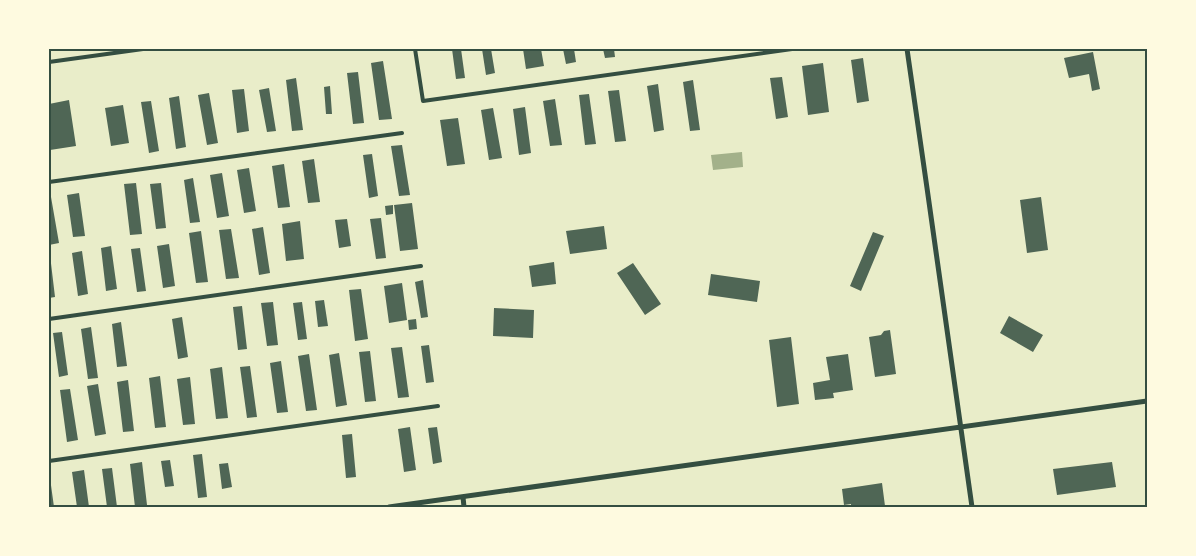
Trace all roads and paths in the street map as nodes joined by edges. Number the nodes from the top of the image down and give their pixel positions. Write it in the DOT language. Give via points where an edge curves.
graph roads {
  1 [pos="143,49"];
  2 [pos="415,49"];
  3 [pos="792,49"];
  4 [pos="907,49"];
  5 [pos="49,62"];
  6 [pos="402,133"];
  7 [pos="49,182"];
  8 [pos="422,266"];
  9 [pos="49,319"];
  10 [pos="1147,401"];
  11 [pos="438,406"];
  12 [pos="961,427"];
  13 [pos="49,461"];
  14 [pos="462,497"];
  15 [pos="390,507"];
  16 [pos="464,507"];
  17 [pos="972,507"];
  1 -- 5 [label="lane"];
  2 -- 3 [label="lane" via="422,101"];
  4 -- 12 [label="street"];
  6 -- 7 [label="lane"];
  8 -- 9 [label="lane"];
  10 -- 12 [label="street"];
  11 -- 13 [label="lane"];
  12 -- 14 [label="street"];
  12 -- 17 [label="street"];
  14 -- 15 [label="street"];
  14 -- 16 [label="street"];
}
